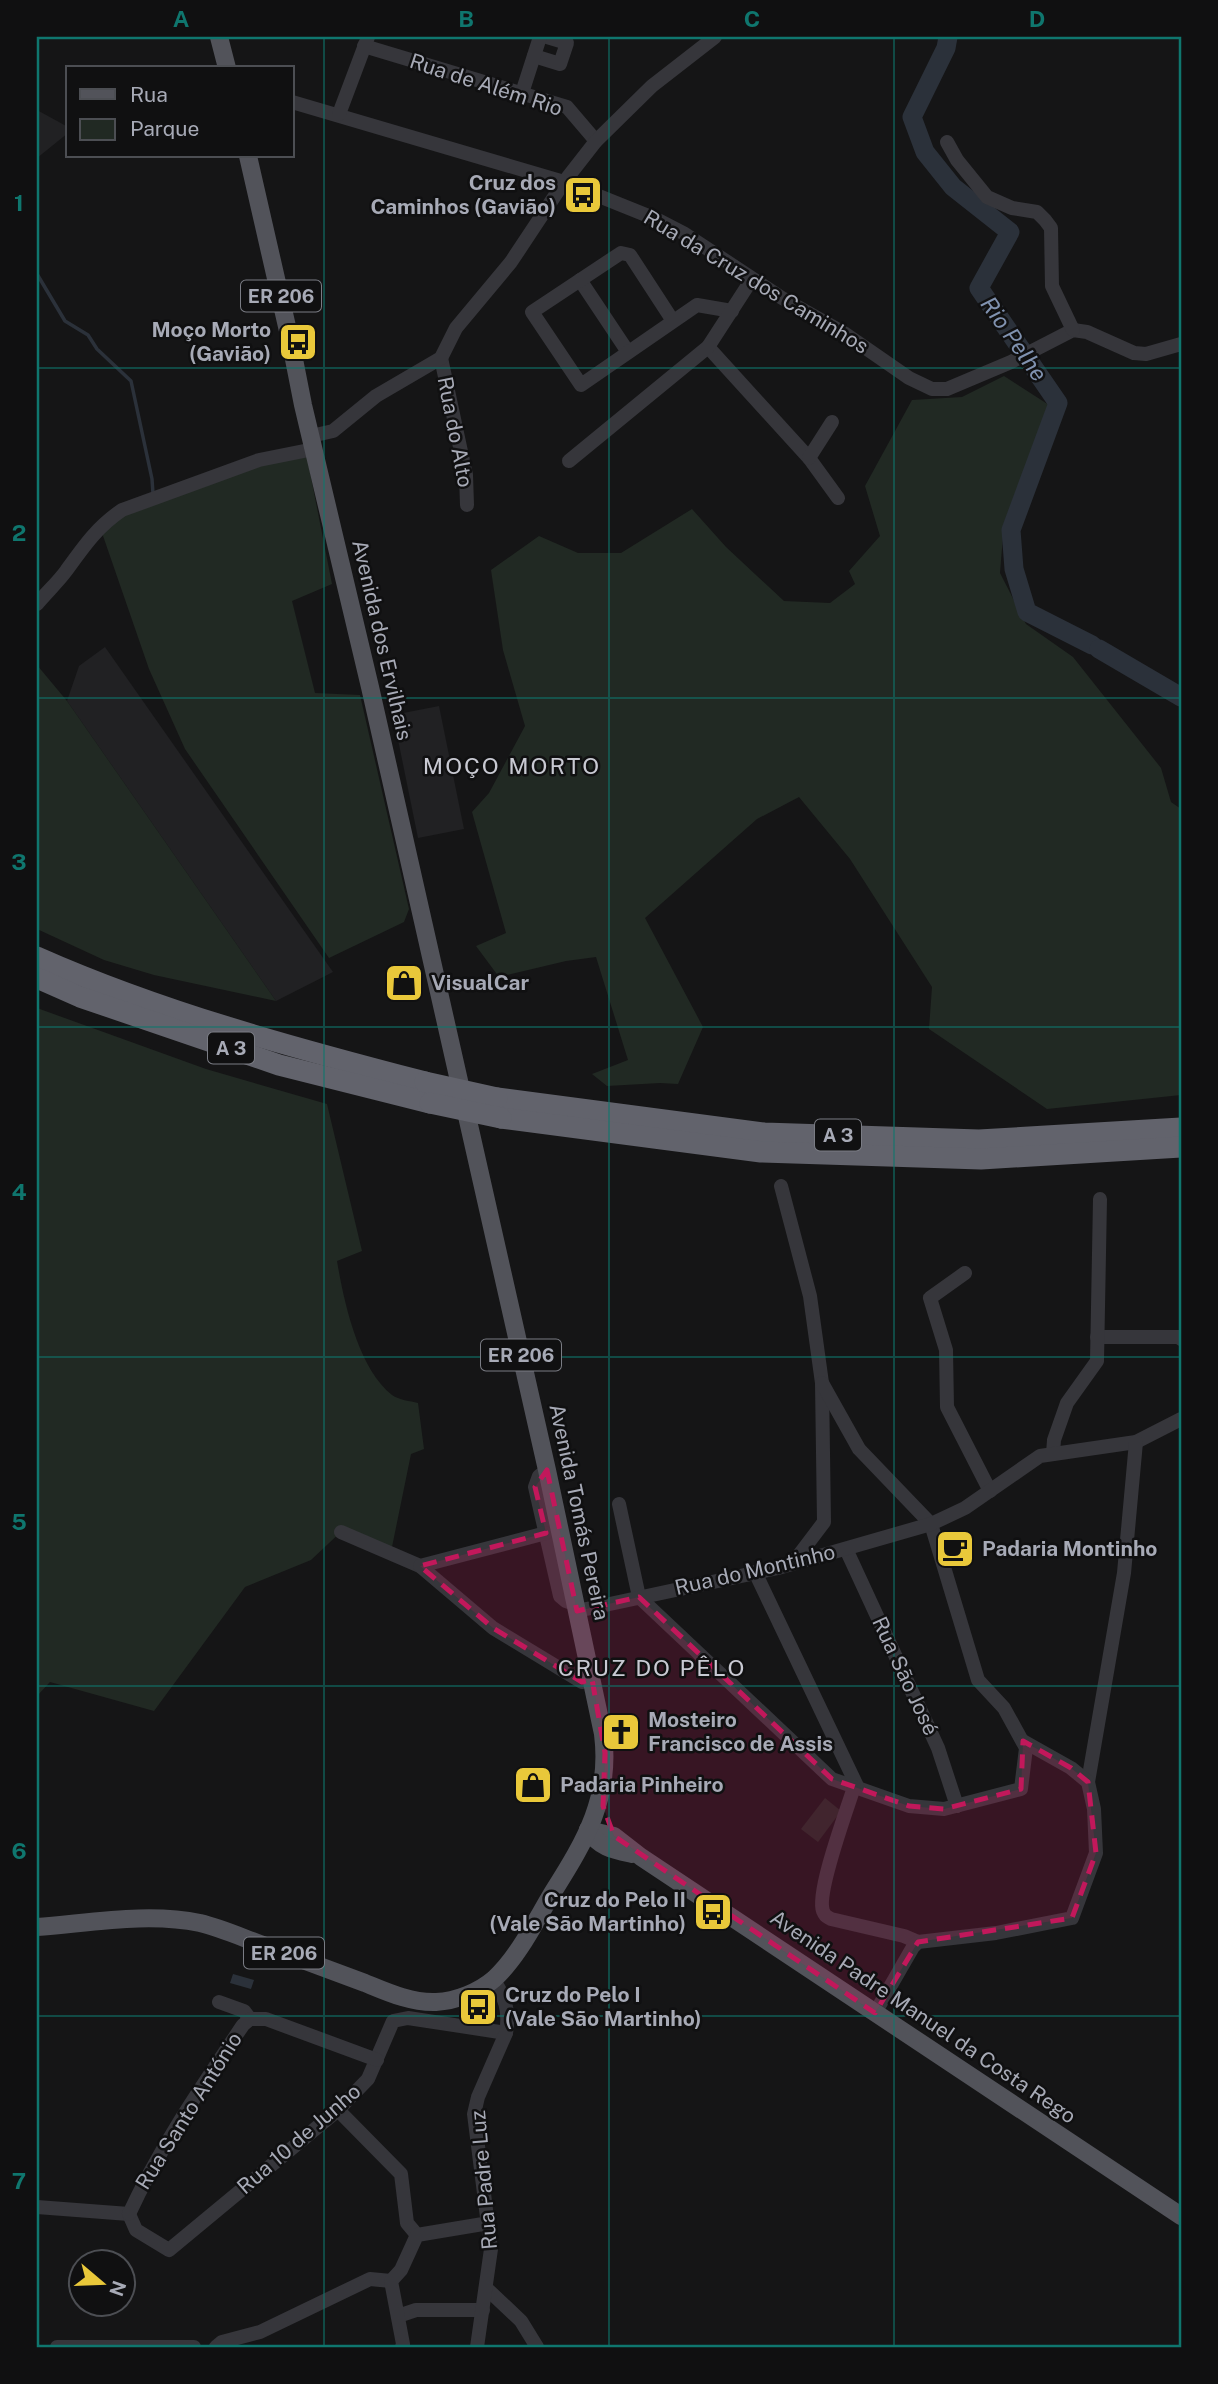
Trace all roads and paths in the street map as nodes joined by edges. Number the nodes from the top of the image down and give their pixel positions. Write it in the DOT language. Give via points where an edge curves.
graph roads {
  1 [pos="219,37"];
  2 [pos="540,37"];
  3 [pos="547,37"];
  4 [pos="715,37"];
  5 [pos="366,41"];
  6 [pos="534,56"];
  7 [pos="226,66"];
  8 [pos="522,93"];
  9 [pos="294,103"];
  10 [pos="339,114"];
  11 [pos="596,141"];
  12 [pos="947,142"];
  13 [pos="248,158"];
  14 [pos="564,182"];
  15 [pos="751,279"];
  16 [pos="580,280"];
  17 [pos="732,311"];
  18 [pos="673,321"];
  19 [pos="1073,330"];
  20 [pos="1181,344"];
  21 [pos="708,347"];
  22 [pos="628,352"];
  23 [pos="441,358"];
  24 [pos="832,422"];
  25 [pos="313,442"];
  26 [pos="809,458"];
  27 [pos="569,461"];
  28 [pos="838,498"];
  29 [pos="467,505"];
  30 [pos="37,604"];
  31 [pos="37,957"];
  32 [pos="37,978"];
  33 [pos="427,1093"];
  34 [pos="462,1100"];
  35 [pos="499,1108"];
  36 [pos="1181,1128"];
  37 [pos="1181,1147"];
  38 [pos="781,1186"];
  39 [pos="1100,1199"];
  40 [pos="965,1273"];
  41 [pos="1097,1337"];
  42 [pos="1181,1339"];
  43 [pos="822,1383"];
  44 [pos="1181,1419"];
  45 [pos="1136,1442"];
  46 [pos="1053,1454"];
  47 [pos="547,1470"];
  48 [pos="990,1491"];
  49 [pos="619,1504"];
  50 [pos="931,1524"];
  51 [pos="341,1532"];
  52 [pos="545,1533"];
  53 [pos="846,1549"];
  54 [pos="793,1563"];
  55 [pos="421,1566"];
  56 [pos="755,1572"];
  57 [pos="639,1597"];
  58 [pos="576,1608"];
  59 [pos="592,1679"];
  60 [pos="1023,1741"];
  61 [pos="604,1782"];
  62 [pos="1088,1782"];
  63 [pos="856,1788"];
  64 [pos="957,1806"];
  65 [pos="588,1830"];
  66 [pos="615,1843"];
  67 [pos="572,1862"];
  68 [pos="37,1927"];
  69 [pos="918,1942"];
  70 [pos="494,1979"];
  71 [pos="219,2002"];
  72 [pos="875,2013"];
  73 [pos="250,2019"];
  74 [pos="506,2033"];
  75 [pos="377,2060"];
  76 [pos="338,2110"];
  77 [pos="37,2207"];
  78 [pos="129,2214"];
  79 [pos="1181,2216"];
  80 [pos="489,2223"];
  81 [pos="416,2235"];
  82 [pos="391,2281"];
  83 [pos="486,2288"];
  84 [pos="483,2310"];
  85 [pos="398,2315"];
  86 [pos="57,2347"];
  87 [pos="194,2347"];
  88 [pos="216,2347"];
  89 [pos="402,2347"];
  90 [pos="477,2347"];
  91 [pos="537,2347"];
  1 -- 7 [label="main road"];
  2 -- 6 [label="street"];
  3 -- 6 [label="street" via="567,43 560,64"];
  4 -- 11 [label="street" via="652,86"];
  5 -- 8 [label="street, Rua de Além Rio"];
  5 -- 10 [label="street"];
  6 -- 8 [label="street"];
  8 -- 11 [label="street, Rua de Além Rio" via="567,107"];
  9 -- 10 [label="street, Rua da Cruz dos Caminhos"];
  10 -- 14 [label="street, Rua da Cruz dos Caminhos"];
  11 -- 14 [label="street"];
  12 -- 19 [label="street" via="987,197 1037,212 1051,228 1052,286"];
  13 -- 25 [label="main road, ER 206"];
  14 -- 15 [label="street, Rua da Cruz dos Caminhos" via="671,226"];
  14 -- 23 [label="street" via="511,262 456,328"];
  15 -- 17 [label="street"];
  15 -- 19 [label="street, Rua da Cruz dos Caminhos" via="932,389 947,389"];
  16 -- 18 [label="street" via="621,253 630,255"];
  16 -- 22 [label="street"];
  16 -- 22 [label="street" via="532,312 581,385"];
  17 -- 18 [label="street" via="697,304"];
  17 -- 21 [label="street"];
  18 -- 22 [label="street"];
  19 -- 20 [label="street" via="1134,353"];
  21 -- 26 [label="street"];
  21 -- 27 [label="street"];
  23 -- 25 [label="street" via="376,396"];
  23 -- 29 [label="street, Rua do Alto" via="466,474"];
  24 -- 26 [label="street"];
  25 -- 30 [label="street" via="122,510 90,536"];
  25 -- 34 [label="main road, Avenida dos Ervilhais / ER 206"];
  26 -- 28 [label="street"];
  31 -- 33 [label="highway, A 3" via="89,980"];
  32 -- 33 [label="highway, A 3" via="279,1065"];
  33 -- 35 [label="highway, A 3, bridge"];
  34 -- 47 [label="main road, Avenida Tomás Pereira / ER 206"];
  35 -- 36 [label="highway, A 3" via="764,1133 979,1140"];
  35 -- 37 [label="highway, A 3" via="761,1152 981,1159"];
  38 -- 43 [label="street" via="810,1296"];
  39 -- 41 [label="street"];
  40 -- 48 [label="street" via="930,1298 946,1349 947,1407"];
  41 -- 42 [label="street"];
  41 -- 46 [label="street" via="1097,1361 1067,1403"];
  43 -- 50 [label="street" via="859,1449"];
  43 -- 54 [label="street" via="824,1522"];
  44 -- 45 [label="street, Rua do Montinho"];
  45 -- 46 [label="street, Rua do Montinho"];
  45 -- 62 [label="street" via="1124,1573"];
  46 -- 48 [label="street, Rua do Montinho" via="1040,1456"];
  47 -- 52 [label="street" via="536,1487"];
  47 -- 58 [label="main road, Avenida Tomás Pereira / ER 206"];
  48 -- 50 [label="street, Rua do Montinho"];
  49 -- 57 [label="street"];
  50 -- 53 [label="street, Rua do Montinho"];
  50 -- 60 [label="street" via="978,1680 1004,1708"];
  51 -- 55 [label="street"];
  52 -- 55 [label="street"];
  52 -- 58 [label="street" via="560,1596"];
  53 -- 54 [label="street, Rua do Montinho"];
  53 -- 64 [label="street, Rua São José" via="938,1748"];
  54 -- 56 [label="street, Rua do Montinho"];
  55 -- 59 [label="street" via="493,1628 582,1682"];
  56 -- 57 [label="street, Rua do Montinho"];
  56 -- 63 [label="street"];
  57 -- 58 [label="street, Rua do Montinho"];
  57 -- 63 [label="street" via="832,1779"];
  58 -- 59 [label="main road, Avenida Tomás Pereira / ER 206"];
  59 -- 61 [label="main road, Avenida Tomás Pereira / ER 206" via="605,1753"];
  60 -- 62 [label="street"];
  60 -- 64 [label="street" via="1021,1789"];
  61 -- 65 [label="main road, Avenida Tomás Pereira / ER 206"];
  61 -- 66 [label="main road" via="605,1814"];
  62 -- 69 [label="street" via="1096,1853 1072,1917 996,1933"];
  63 -- 64 [label="street" via="909,1806"];
  63 -- 69 [label="street" via="826,1878 822,1909 831,1919"];
  65 -- 66 [label="main road, Avenida Padre Manuel da Costa Rego"];
  65 -- 67 [label="main road, Avenida Tomás Pereira / ER 206"];
  66 -- 67 [label="main road"];
  66 -- 72 [label="main road, Avenida Padre Manuel da Costa Rego"];
  67 -- 70 [label="main road, Avenida Tomás Pereira / ER 206"];
  68 -- 70 [label="main road, Avenida Tomás Pereira / ER 206" via="155,1919 203,1924 419,2001 459,1997"];
  69 -- 72 [label="street"];
  70 -- 74 [label="street, Rua Padre Luz" via="508,2010"];
  71 -- 73 [label="street" via="244,2011"];
  72 -- 79 [label="main road, Avenida Padre Manuel da Costa Rego"];
  73 -- 75 [label="street, Rua Santo António" via="266,2019"];
  73 -- 78 [label="street, Rua Santo António" via="191,2102 146,2176"];
  74 -- 75 [label="street, Rua 10 de Junho" via="408,2018 393,2021"];
  74 -- 80 [label="street, Rua Padre Luz" via="474,2114"];
  75 -- 76 [label="street, Rua 10 de Junho" via="368,2079"];
  76 -- 78 [label="street, Rua 10 de Junho" via="169,2250 136,2230"];
  76 -- 81 [label="street" via="401,2174 407,2223"];
  77 -- 78 [label="street"];
  80 -- 81 [label="street"];
  80 -- 83 [label="street, Rua Padre Luz"];
  81 -- 82 [label="street" via="401,2270"];
  82 -- 85 [label="street"];
  82 -- 88 [label="street" via="370,2279 260,2332"];
  83 -- 84 [label="street, Rua Padre Luz"];
  83 -- 91 [label="street" via="521,2321"];
  84 -- 85 [label="street" via="416,2310"];
  84 -- 90 [label="street, Rua Padre Luz"];
  85 -- 89 [label="street"];
  86 -- 87 [label="street"];
}
